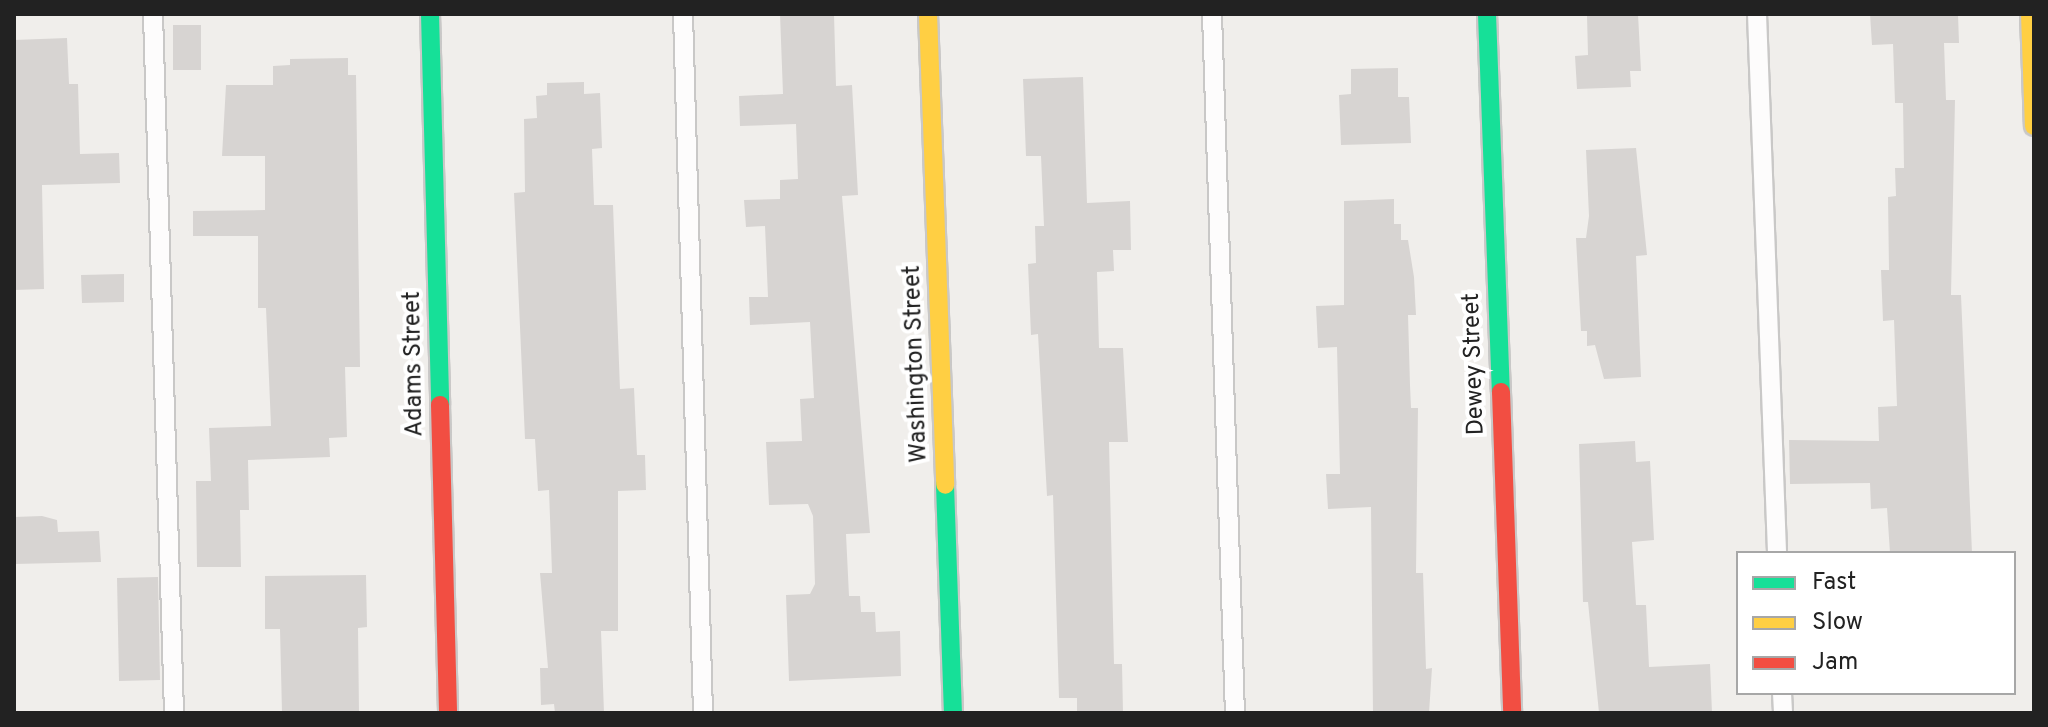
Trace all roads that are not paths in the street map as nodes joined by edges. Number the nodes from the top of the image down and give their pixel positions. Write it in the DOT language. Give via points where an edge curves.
graph roads {
  1 [pos="153,14"];
  2 [pos="430,14"];
  3 [pos="683,14"];
  4 [pos="928,14"];
  5 [pos="1212,14"];
  6 [pos="1487,14"];
  7 [pos="1757,14"];
  8 [pos="2030,14"];
  9 [pos="2034,126"];
  10 [pos="1777,551"];
  11 [pos="174,713"];
  12 [pos="448,713"];
  13 [pos="703,713"];
  14 [pos="953,713"];
  15 [pos="1235,713"];
  16 [pos="1512,713"];
  1 -- 11 [label="lane"];
  2 -- 12 [label="street, Adams Street"];
  3 -- 13 [label="lane"];
  4 -- 14 [label="street, Washington Street"];
  5 -- 15 [label="lane"];
  6 -- 16 [label="street, Dewey Street"];
  7 -- 10 [label="lane"];
  8 -- 9 [label="street"];
}
